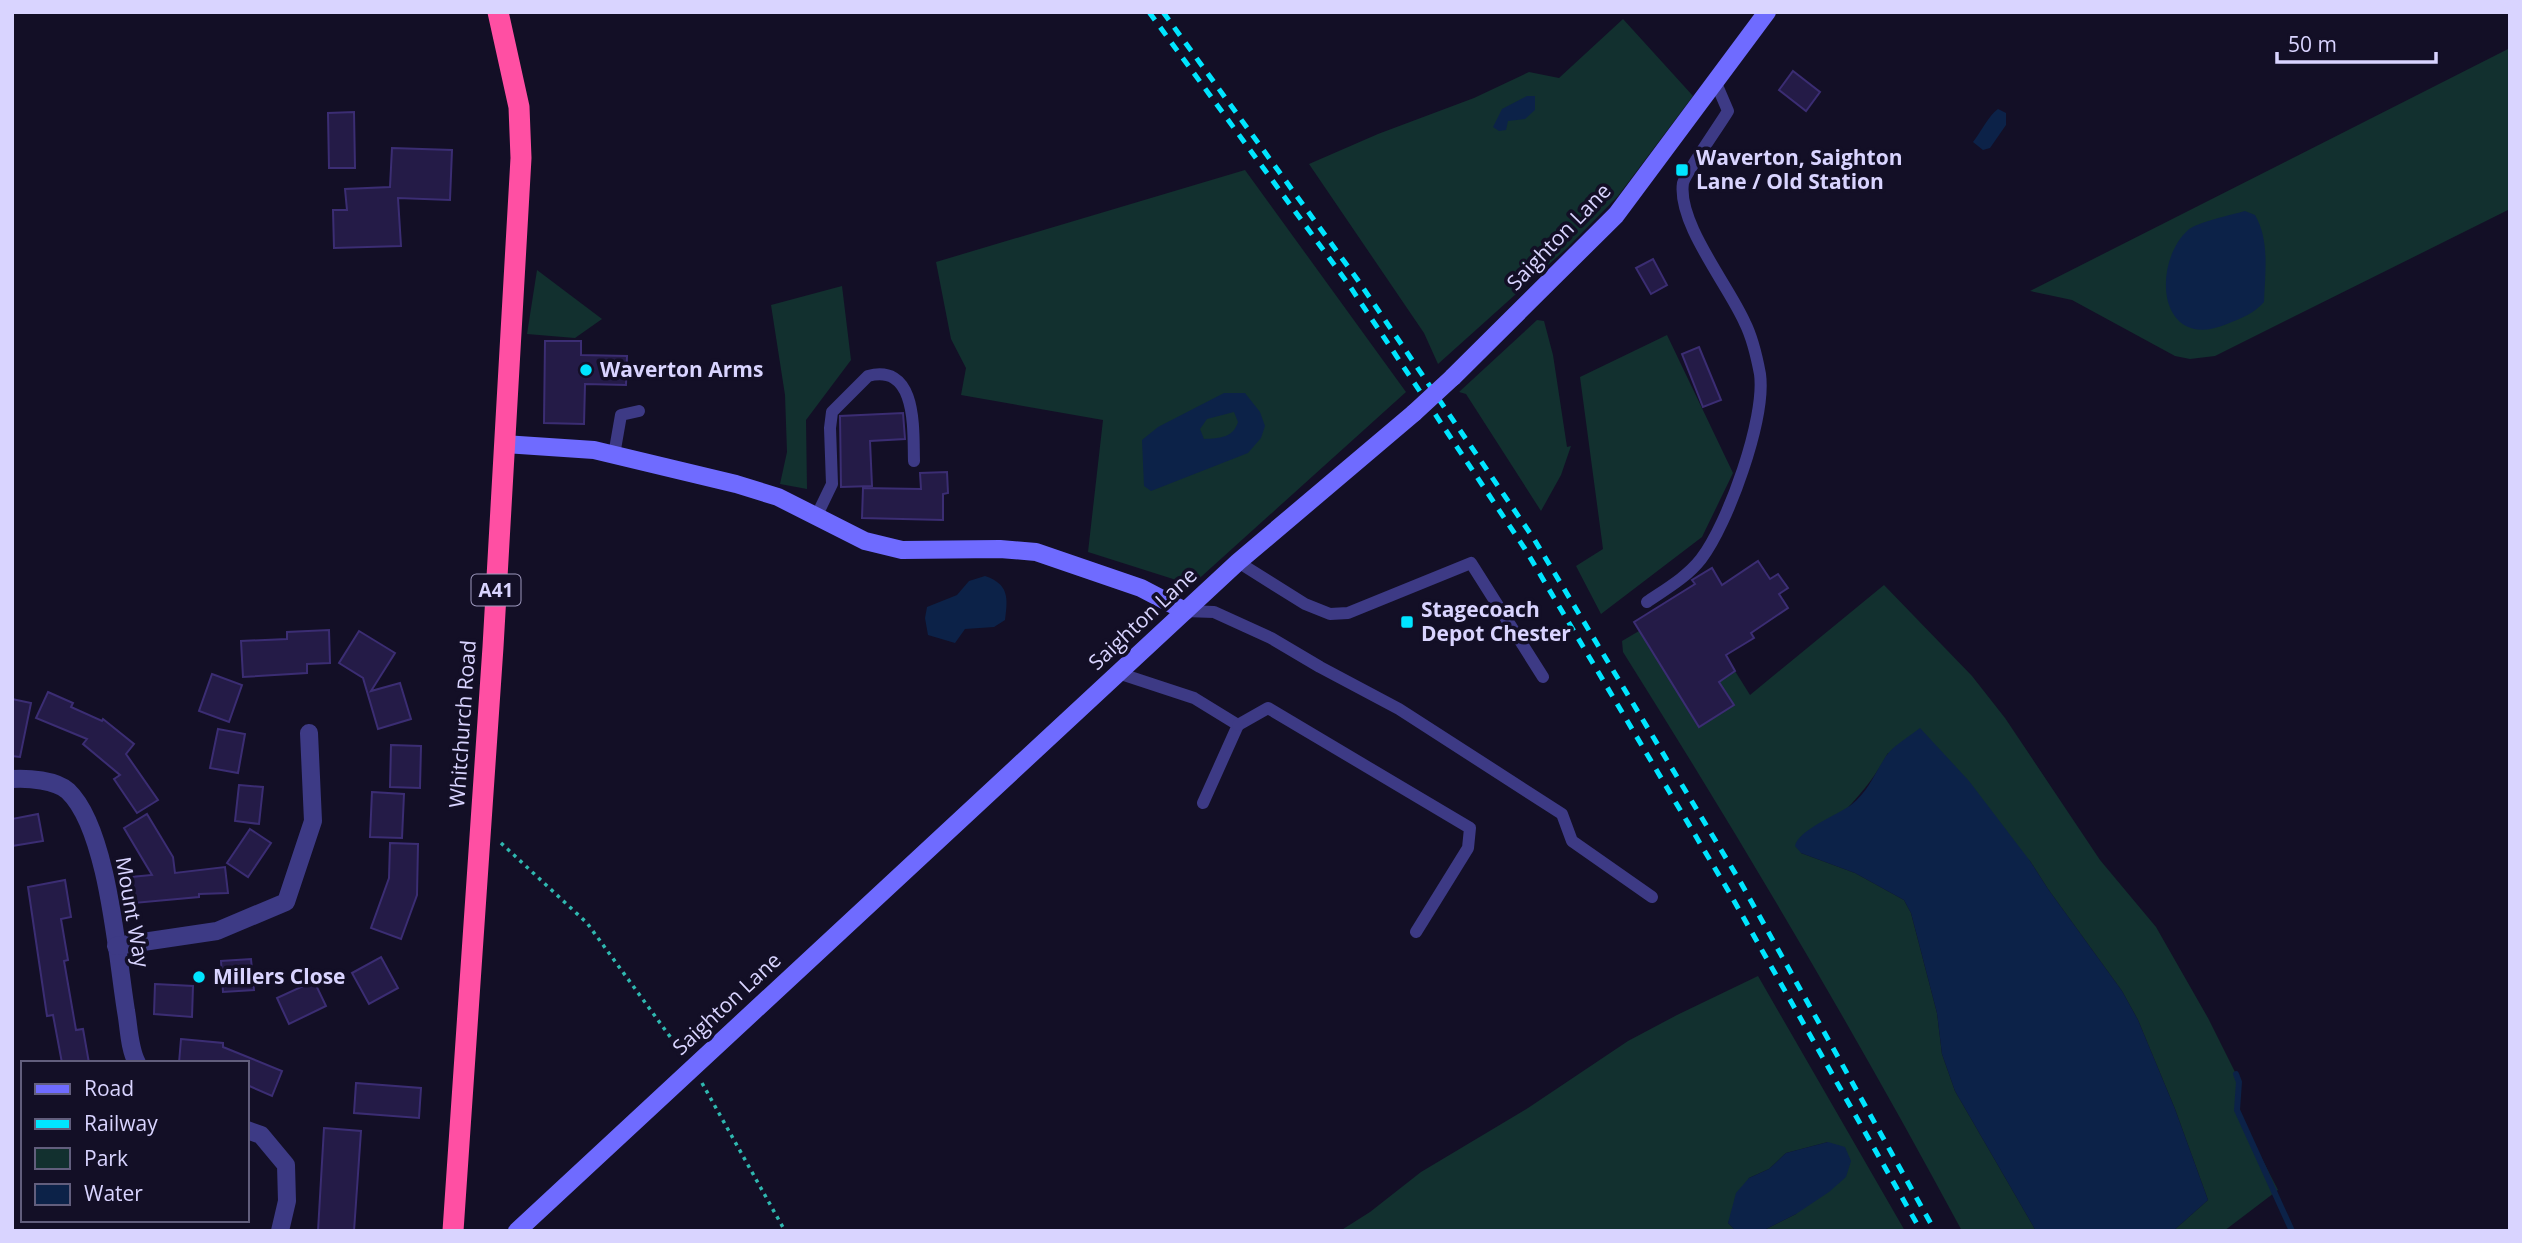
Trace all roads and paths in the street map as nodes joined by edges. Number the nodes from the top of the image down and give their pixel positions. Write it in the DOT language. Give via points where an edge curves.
graph roads {
  1 [pos="498,12"];
  2 [pos="1767,12"];
  3 [pos="1716,83"];
  4 [pos="639,411"];
  5 [pos="505,444"];
  6 [pos="614,455"];
  7 [pos="914,461"];
  8 [pos="816,517"];
  9 [pos="1238,562"];
  10 [pos="1647,602"];
  11 [pos="1185,611"];
  12 [pos="1118,673"];
  13 [pos="1544,677"];
  14 [pos="1238,725"];
  15 [pos="309,733"];
  16 [pos="12,779"];
  17 [pos="1203,803"];
  18 [pos="480,838"];
  19 [pos="1652,897"];
  20 [pos="1416,932"];
  21 [pos="116,946"];
  22 [pos="136,1061"];
  23 [pos="692,1067"];
  24 [pos="248,1130"];
  25 [pos="281,1231"];
  26 [pos="453,1231"];
  27 [pos="517,1231"];
  28 [pos="785,1231"];
  1 -- 5 [label="highway, Whitchurch Road / A41" via="519,107 521,158"];
  2 -- 3 [label="street, Saighton Lane"];
  3 -- 9 [label="street, Saighton Lane, bridge" via="1616,215 1414,413"];
  3 -- 10 [label="lane" via="1728,111 1683,182 1687,218 1746,323 1760,375 1757,416 1721,526 1700,560 1678,582"];
  4 -- 6 [label="lane" via="621,415"];
  5 -- 6 [label="street"];
  5 -- 18 [label="highway, Whitchurch Road / A41"];
  6 -- 8 [label="street" via="778,497"];
  7 -- 8 [label="lane" via="913,414 905,390 888,377 868,376 832,412 832,484"];
  8 -- 11 [label="street" via="865,541 902,550 1036,552 1141,588"];
  9 -- 11 [label="street, Saighton Lane"];
  9 -- 13 [label="lane" via="1305,604 1330,614 1348,613 1471,563"];
  11 -- 12 [label="street, Saighton Lane"];
  11 -- 19 [label="lane" via="1214,612 1399,709 1562,814 1572,841"];
  12 -- 14 [label="lane" via="1194,698"];
  12 -- 23 [label="street, Saighton Lane"];
  14 -- 17 [label="lane"];
  14 -- 20 [label="lane" via="1268,708 1470,828 1468,848"];
  15 -- 21 [label="street" via="313,821 286,902 217,931"];
  16 -- 21 [label="street, Mount Way" via="34,778 67,790 85,816 105,867"];
  18 -- 23 [label="path" via="500,842 587,923"];
  18 -- 26 [label="highway, Whitchurch Road / A41"];
  21 -- 22 [label="street, Mount Way"];
  23 -- 27 [label="street, Saighton Lane"];
  23 -- 28 [label="path"];
  24 -- 25 [label="street" via="261,1135 286,1166 287,1201"];
}
